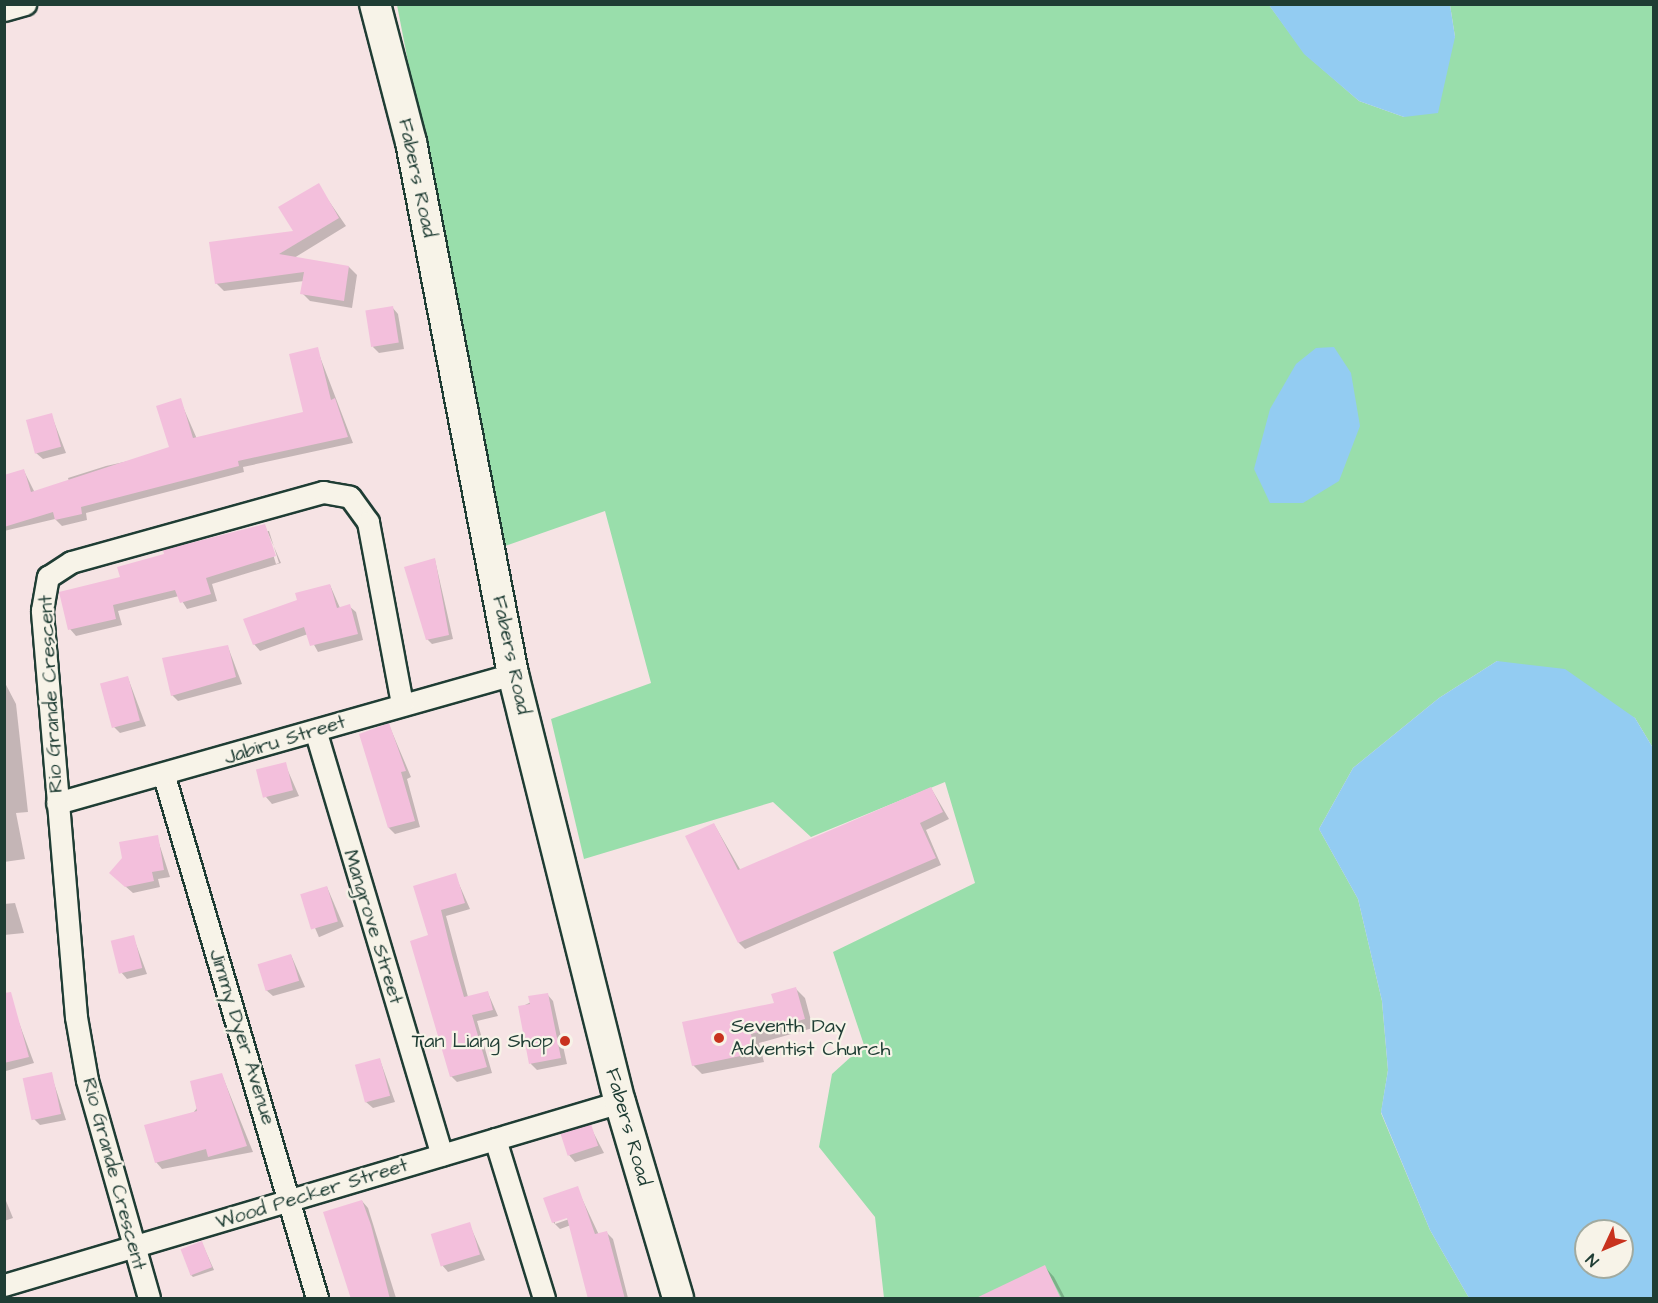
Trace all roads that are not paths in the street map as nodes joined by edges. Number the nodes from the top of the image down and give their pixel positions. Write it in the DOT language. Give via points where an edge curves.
graph roads {
  1 [pos="25,4"];
  2 [pos="375,4"];
  3 [pos="4,10"];
  4 [pos="513,674"];
  5 [pos="402,704"];
  6 [pos="316,733"];
  7 [pos="164,776"];
  8 [pos="57,803"];
  9 [pos="620,1102"];
  10 [pos="495,1139"];
  11 [pos="442,1155"];
  12 [pos="291,1200"];
  13 [pos="134,1246"];
  14 [pos="4,1285"];
  15 [pos="148,1299"];
  16 [pos="317,1299"];
  17 [pos="544,1299"];
  18 [pos="678,1299"];
  1 -- 3 [label="street"];
  2 -- 4 [label="main road, Fabers Road" via="411,142"];
  4 -- 5 [label="street, Jabiru Street"];
  4 -- 9 [label="main road, Fabers Road"];
  5 -- 6 [label="street, Jabiru Street"];
  5 -- 8 [label="street, Rio Grande Crescent" via="368,522 350,497 323,492 71,562 48,577 43,590"];
  6 -- 7 [label="street, Jabiru Street"];
  6 -- 11 [label="street, Mangrove Street"];
  7 -- 8 [label="street, Jabiru Street"];
  7 -- 12 [label="street, Jimmy Dyer Avenue"];
  8 -- 13 [label="street, Rio Grande Crescent" via="76,1017 87,1080"];
  9 -- 10 [label="street, Wood Pecker Street"];
  9 -- 18 [label="main road, Fabers Road"];
  10 -- 11 [label="street, Wood Pecker Street"];
  10 -- 17 [label="street"];
  11 -- 12 [label="street, Wood Pecker Street"];
  12 -- 13 [label="street, Wood Pecker Street"];
  12 -- 16 [label="street, Jimmy Dyer Avenue"];
  13 -- 14 [label="street, Wood Pecker Street"];
  13 -- 15 [label="street, Rio Grande Crescent"];
}
